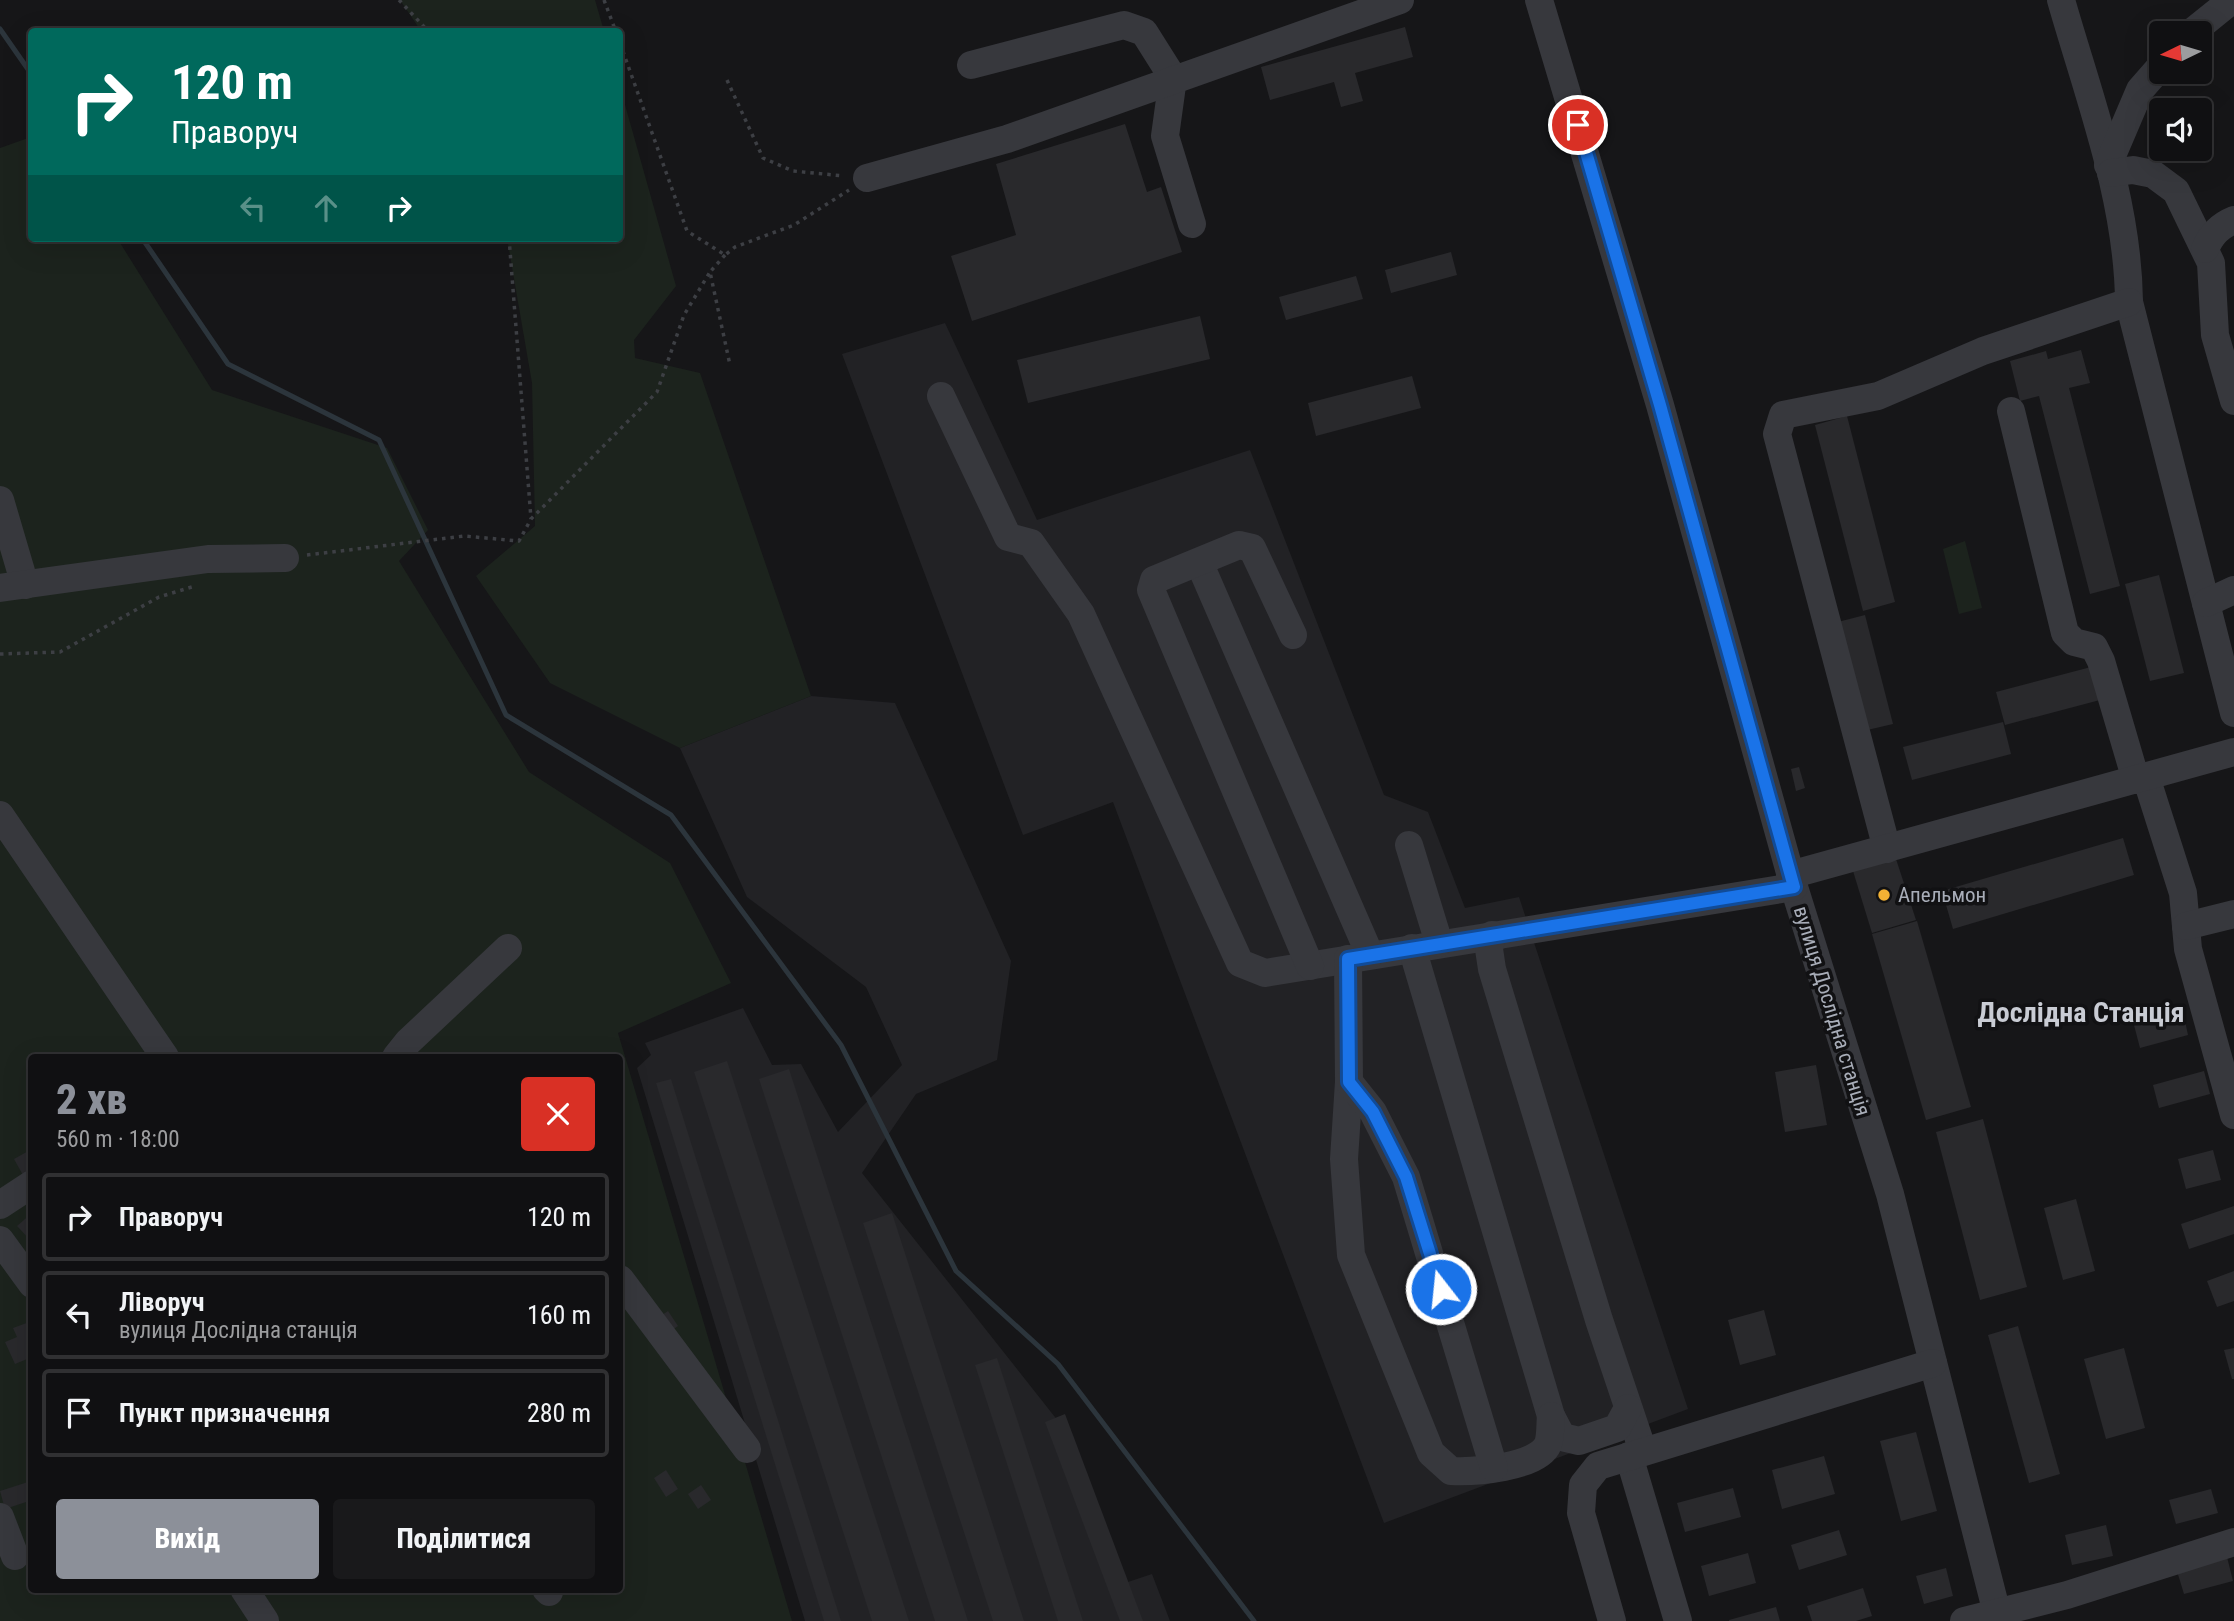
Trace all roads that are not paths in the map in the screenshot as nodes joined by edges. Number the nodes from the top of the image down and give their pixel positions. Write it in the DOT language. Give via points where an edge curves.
graph roads {
  1 [pos="1400,0"];
  2 [pos="1539,0"];
  3 [pos="2061,0"];
  4 [pos="2232,0"];
  5 [pos="2205,21"];
  6 [pos="971,65"];
  7 [pos="1173,78"];
  8 [pos="2149,80"];
  9 [pos="2109,169"];
  10 [pos="867,178"];
  11 [pos="2234,220"];
  12 [pos="1192,223"];
  13 [pos="2205,249"];
  14 [pos="2129,302"];
  15 [pos="941,396"];
  16 [pos="2234,401"];
  17 [pos="2011,411"];
  18 [pos="0,500"];
  19 [pos="285,558"];
  20 [pos="1199,562"];
  21 [pos="12,586"];
  22 [pos="2234,590"];
  23 [pos="2206,603"];
  24 [pos="1293,635"];
  25 [pos="2234,713"];
  26 [pos="2234,752"];
  27 [pos="2141,779"];
  28 [pos="0,815"];
  29 [pos="1409,845"];
  30 [pos="1887,849"];
  31 [pos="1792,881"];
  32 [pos="2234,914"];
  33 [pos="2186,926"];
  34 [pos="1492,934"];
  35 [pos="1425,945"];
  36 [pos="508,947"];
  37 [pos="1359,957"];
  38 [pos="1310,965"];
  39 [pos="163,1054"];
  40 [pos="398,1054"];
  41 [pos="1349,1082"];
  42 [pos="2234,1115"];
  43 [pos="28,1187"];
  44 [pos="0,1205"];
  45 [pos="0,1240"];
  46 [pos="28,1278"];
  47 [pos="623,1283"];
  48 [pos="1933,1363"];
  49 [pos="1629,1408"];
  50 [pos="1551,1416"];
  51 [pos="747,1449"];
  52 [pos="1636,1453"];
  53 [pos="1494,1468"];
  54 [pos="0,1517"];
  55 [pos="2234,1542"];
  56 [pos="16,1557"];
  57 [pos="247,1593"];
  58 [pos="1998,1617"];
  59 [pos="265,1621"];
  60 [pos="1612,1621"];
  61 [pos="1678,1621"];
  62 [pos="1964,1621"];
  1 -- 7 [label="street"];
  2 -- 31 [label="street, вулиця Дослідна станція" via="1660,405"];
  3 -- 9 [label="street"];
  4 -- 5 [label="street"];
  6 -- 7 [label="street" via="1124,24 1144,32"];
  7 -- 10 [label="street" via="1007,139"];
  7 -- 12 [label="street" via="1165,136"];
  8 -- 9 [label="street" via="2140,90"];
  9 -- 13 [label="street" via="2153,174 2176,191"];
  9 -- 14 [label="street" via="2129,259"];
  11 -- 13 [label="street" via="2223,225"];
  13 -- 16 [label="street" via="2211,263 2215,335"];
  14 -- 23 [label="street"];
  14 -- 30 [label="street" via="1983,351 1878,396 1783,415 1778,422 1777,434"];
  15 -- 38 [label="street" via="1008,537 1031,543 1081,614 1240,963 1265,973"];
  17 -- 27 [label="street" via="2064,632 2074,642 2094,647 2101,660"];
  18 -- 21 [label="street"];
  19 -- 21 [label="street" via="208,559"];
  20 -- 24 [label="street" via="1239,545 1252,548"];
  20 -- 37 [label="street"];
  20 -- 38 [label="street" via="1154,580 1151,590"];
  22 -- 23 [label="street"];
  23 -- 25 [label="street"];
  26 -- 27 [label="street"];
  27 -- 30 [label="street"];
  27 -- 33 [label="street" via="2183,893"];
  28 -- 39 [label="street"];
  29 -- 35 [label="street"];
  30 -- 31 [label="street"];
  31 -- 34 [label="street"];
  31 -- 48 [label="street, вулиця Дослідна станція" via="1890,1194"];
  32 -- 33 [label="street"];
  33 -- 42 [label="street" via="2188,949"];
  34 -- 35 [label="street"];
  34 -- 49 [label="street" via="1492,969"];
  35 -- 37 [label="street"];
  35 -- 50 [label="street"];
  36 -- 40 [label="street"];
  37 -- 38 [label="street"];
  37 -- 41 [label="street"];
  41 -- 53 [label="street" via="1373,1112 1406,1177"];
  41 -- 53 [label="street" via="1344,1159 1351,1255 1431,1453 1451,1471"];
  43 -- 44 [label="street"];
  45 -- 46 [label="street"];
  47 -- 51 [label="street"];
  48 -- 52 [label="street"];
  48 -- 58 [label="street, вулиця Дослідна станція"];
  49 -- 50 [label="street" via="1617,1428 1580,1441 1562,1437"];
  49 -- 52 [label="street"];
  50 -- 53 [label="street" via="1548,1444 1537,1456"];
  52 -- 60 [label="street" via="1598,1466 1583,1485 1581,1513"];
  52 -- 61 [label="street"];
  54 -- 56 [label="street"];
  55 -- 58 [label="street"];
  57 -- 59 [label="street"];
  58 -- 62 [label="street"];
}
